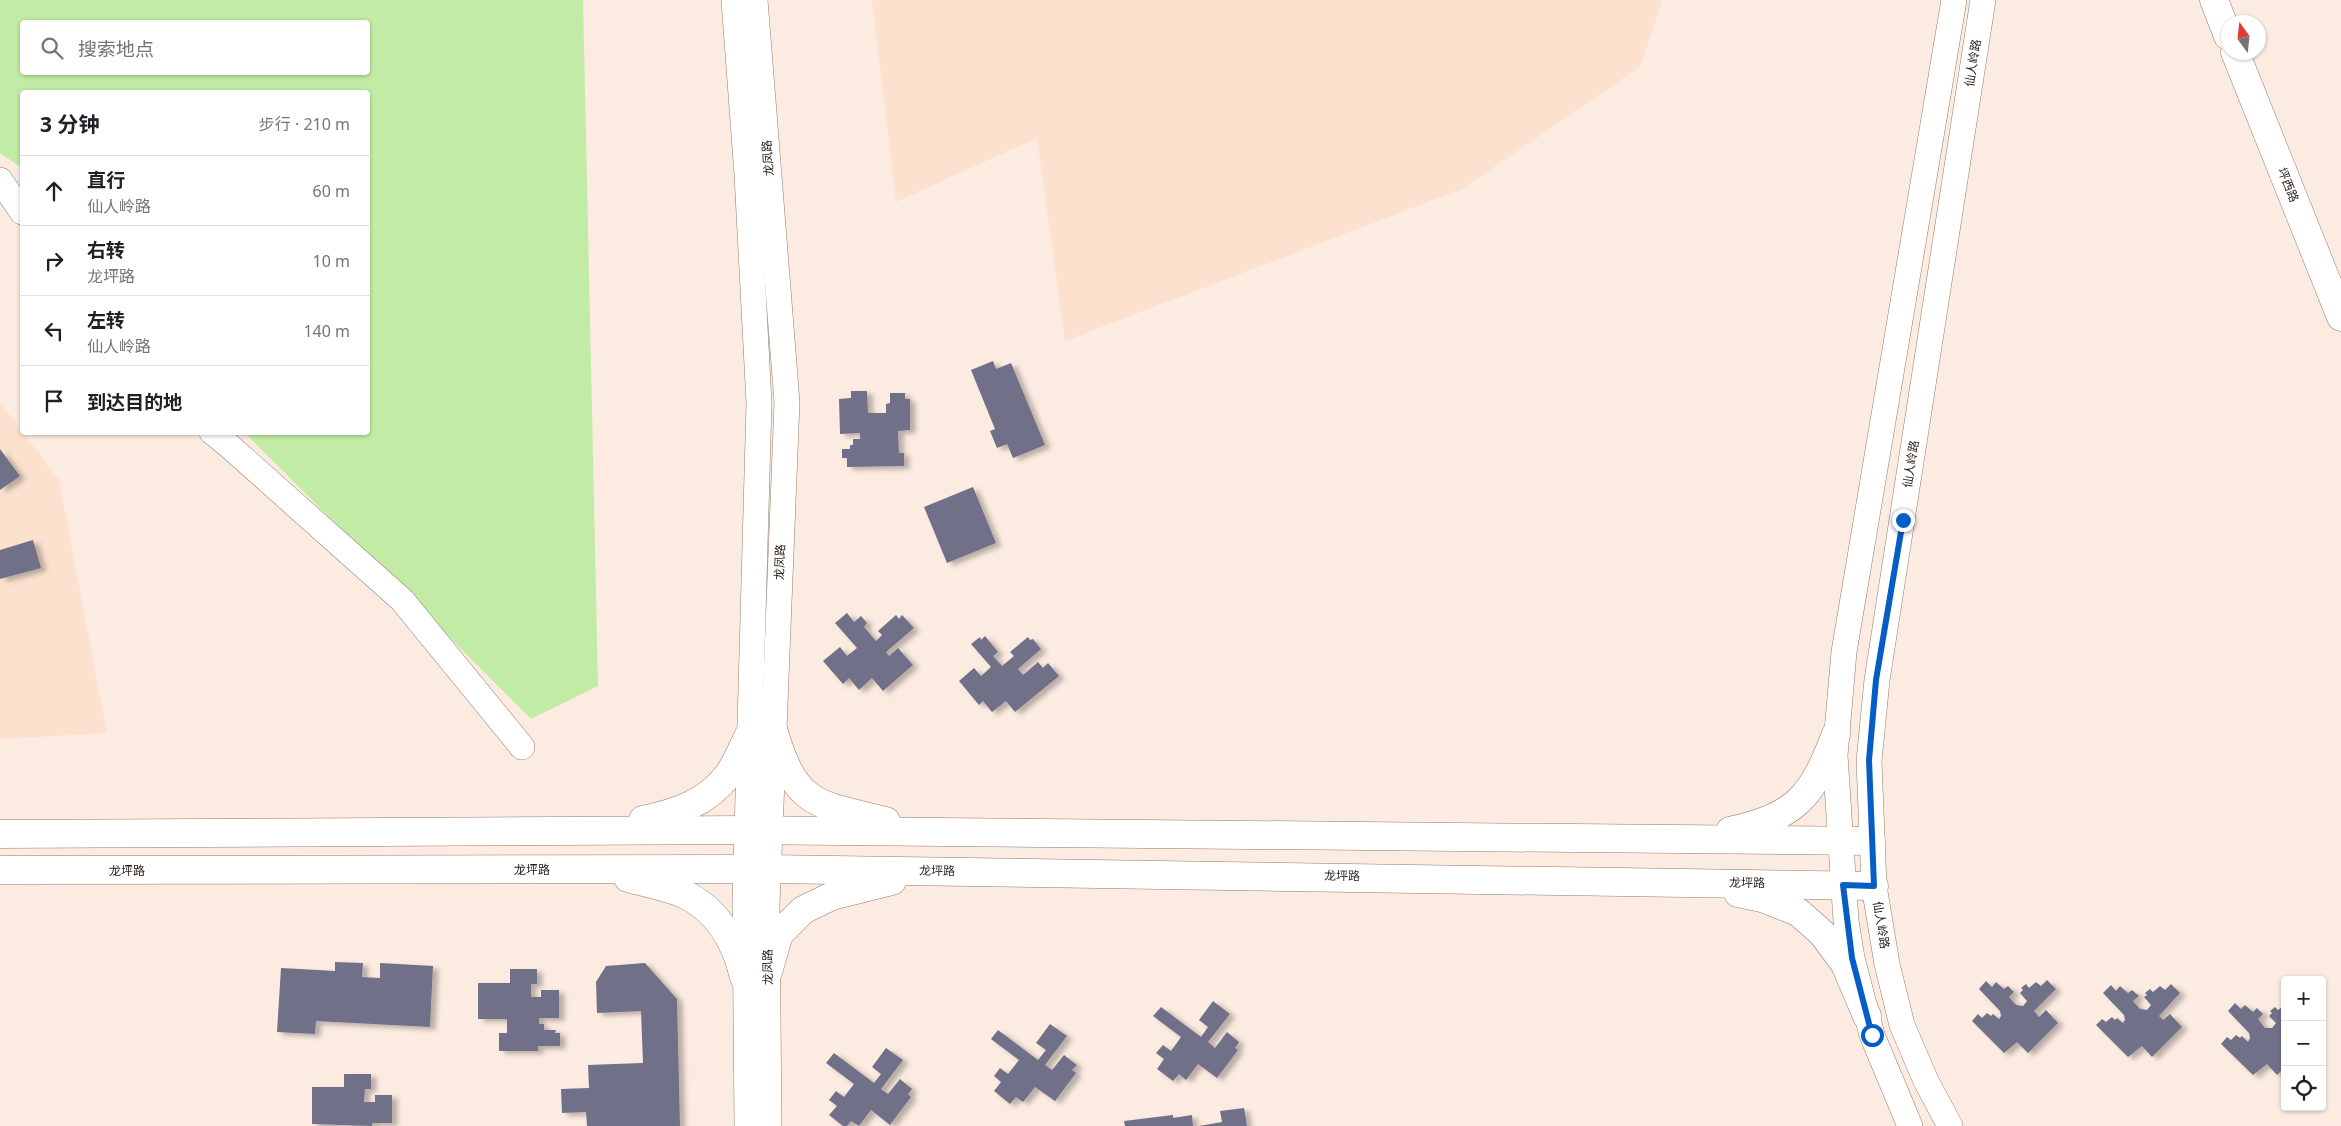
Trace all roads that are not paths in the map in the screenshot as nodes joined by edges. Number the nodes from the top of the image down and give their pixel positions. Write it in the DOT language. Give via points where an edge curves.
graph roads {
  1 [pos="734,0"];
  2 [pos="755,0"];
  3 [pos="1954,0"];
  4 [pos="1983,0"];
  5 [pos="2214,0"];
  6 [pos="2221,18"];
  7 [pos="2238,60"];
  8 [pos="0,180"];
  9 [pos="20,209"];
  10 [pos="2341,317"];
  11 [pos="216,435"];
  12 [pos="762,731"];
  13 [pos="1836,734"];
  14 [pos="522,747"];
  15 [pos="595,830"];
  16 [pos="758,831"];
  17 [pos="936,832"];
  18 [pos="0,834"];
  19 [pos="1688,839"];
  20 [pos="1839,840"];
  21 [pos="1871,841"];
  22 [pos="757,869"];
  23 [pos="0,870"];
  24 [pos="600,870"];
  25 [pos="938,871"];
  26 [pos="1687,882"];
  27 [pos="1843,885"];
  28 [pos="1874,886"];
  29 [pos="756,974"];
  30 [pos="1867,1016"];
  31 [pos="747,1126"];
  32 [pos="769,1126"];
  33 [pos="1910,1126"];
  34 [pos="1950,1126"];
  1 -- 12 [label="street, 龙凤路" via="759,403"];
  2 -- 12 [label="street, 龙凤路" via="787,402"];
  3 -- 13 [label="street" via="1844,652"];
  4 -- 21 [label="street, 仙人岭路" via="1876,680 1869,760"];
  5 -- 6 [label="main road"];
  7 -- 10 [label="main road, 坪西路"];
  8 -- 9 [label="street"];
  11 -- 14 [label="street" via="402,600"];
  12 -- 15 [label="main road" via="729,775 708,795 675,813"];
  12 -- 16 [label="street, 龙凤路"];
  12 -- 17 [label="main road" via="803,794 826,807"];
  13 -- 19 [label="main road" via="1821,771 1806,794 1786,812 1753,826"];
  13 -- 20 [label="street"];
  15 -- 16 [label="main road"];
  15 -- 18 [label="main road"];
  16 -- 17 [label="main road"];
  16 -- 22 [label="street, 龙凤路"];
  17 -- 19 [label="main road"];
  19 -- 20 [label="main road"];
  20 -- 21 [label="main road"];
  20 -- 27 [label="street"];
  21 -- 28 [label="street, 仙人岭路"];
  22 -- 24 [label="main road, 龙坪路"];
  22 -- 25 [label="main road, 龙坪路"];
  22 -- 29 [label="street, 龙凤路"];
  23 -- 24 [label="main road, 龙坪路"];
  24 -- 29 [label="main road" via="685,895 710,913 728,932 739,958"];
  25 -- 26 [label="main road, 龙坪路"];
  25 -- 29 [label="main road" via="832,896 802,910 779,934"];
  26 -- 27 [label="main road, 龙坪路"];
  26 -- 30 [label="main road" via="1762,898 1798,912 1822,933 1845,964"];
  27 -- 28 [label="main road, 龙坪路"];
  27 -- 30 [label="street" via="1852,958"];
  28 -- 34 [label="street, 仙人岭路" via="1887,964 1902,1025"];
  29 -- 31 [label="street, 龙凤路"];
  29 -- 32 [label="street, 龙凤路"];
  30 -- 33 [label="street"];
}
